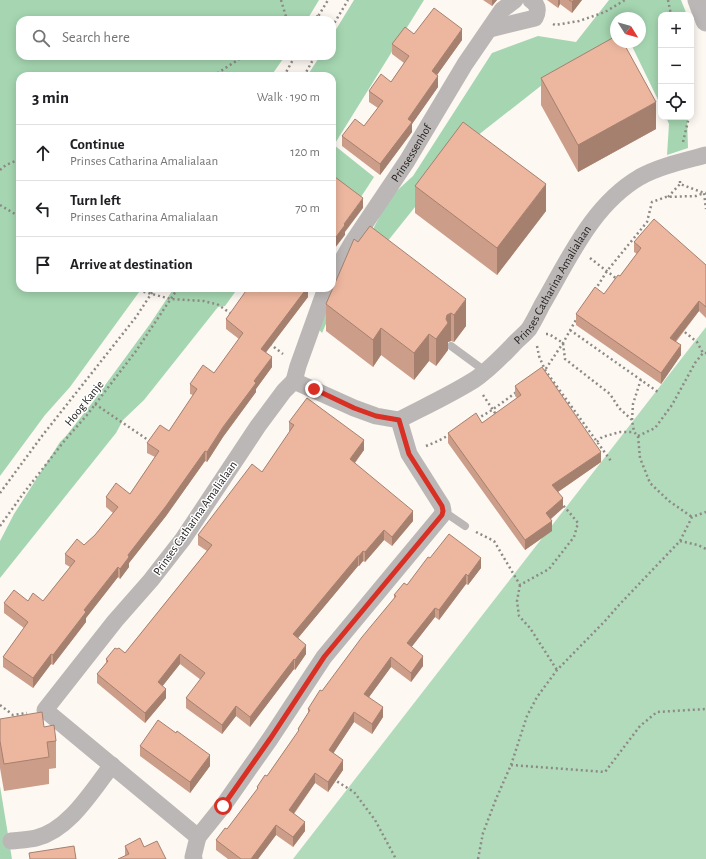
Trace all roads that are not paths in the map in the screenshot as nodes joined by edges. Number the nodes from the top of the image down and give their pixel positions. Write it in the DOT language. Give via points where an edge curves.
graph roads {
  1 [pos="515,0"];
  2 [pos="531,0"];
  3 [pos="698,0"];
  4 [pos="706,21"];
  5 [pos="490,29"];
  6 [pos="706,155"];
  7 [pos="336,271"];
  8 [pos="325,292"];
  9 [pos="451,346"];
  10 [pos="296,373"];
  11 [pos="479,376"];
  12 [pos="399,420"];
  13 [pos="443,511"];
  14 [pos="465,526"];
  15 [pos="112,765"];
  16 [pos="198,837"];
  17 [pos="11,841"];
  18 [pos="194,859"];
  1 -- 5 [label="street, Prinsessenhof" via="502,10"];
  2 -- 5 [label="street" via="536,3 538,12 535,18"];
  3 -- 4 [label="street"];
  5 -- 7 [label="street, Prinsessenhof" via="465,64 407,161"];
  6 -- 11 [label="street, Prinses Catharina Amalialaan" via="663,167 640,177 611,199 575,246 532,332"];
  8 -- 10 [label="street"];
  9 -- 11 [label="lane"];
  10 -- 12 [label="street" via="354,408 376,416"];
  10 -- 15 [label="street, Prinses Catharina Amalialaan" via="183,539 45,710"];
  11 -- 12 [label="street, Prinses Catharina Amalialaan"];
  12 -- 13 [label="street" via="409,454"];
  13 -- 14 [label="lane"];
  13 -- 16 [label="street" via="324,657 270,739"];
  15 -- 16 [label="street"];
  15 -- 17 [label="street" via="73,815 61,826 35,839"];
  16 -- 18 [label="street"];
}
